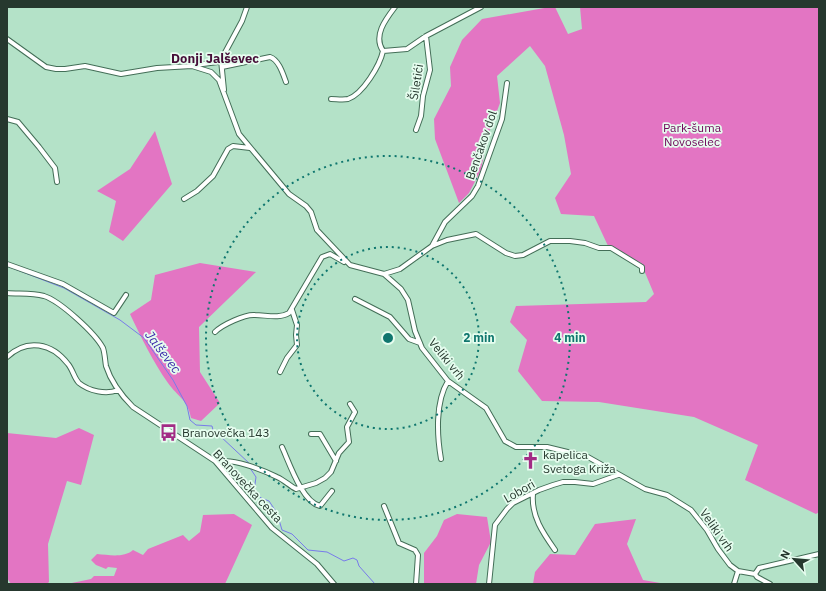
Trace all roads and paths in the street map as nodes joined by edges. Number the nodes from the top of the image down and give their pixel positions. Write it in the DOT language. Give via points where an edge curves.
graph roads {
  1 [pos="247,7"];
  2 [pos="395,7"];
  3 [pos="481,7"];
  4 [pos="426,36"];
  5 [pos="7,39"];
  6 [pos="384,51"];
  7 [pos="221,60"];
  8 [pos="192,66"];
  9 [pos="222,67"];
  10 [pos="286,82"];
  11 [pos="507,83"];
  12 [pos="224,96"];
  13 [pos="331,99"];
  14 [pos="7,119"];
  15 [pos="416,130"];
  16 [pos="251,148"];
  17 [pos="57,182"];
  18 [pos="184,199"];
  19 [pos="432,246"];
  20 [pos="7,264"];
  21 [pos="350,265"];
  22 [pos="642,271"];
  23 [pos="384,274"];
  24 [pos="7,293"];
  25 [pos="126,295"];
  26 [pos="355,299"];
  27 [pos="292,310"];
  28 [pos="215,332"];
  29 [pos="420,343"];
  30 [pos="7,357"];
  31 [pos="280,372"];
  32 [pos="448,381"];
  33 [pos="118,390"];
  34 [pos="350,404"];
  35 [pos="311,434"];
  36 [pos="282,447"];
  37 [pos="441,459"];
  38 [pos="336,461"];
  39 [pos="217,463"];
  40 [pos="618,475"];
  41 [pos="302,488"];
  42 [pos="332,491"];
  43 [pos="533,494"];
  44 [pos="384,506"];
  45 [pos="555,550"];
  46 [pos="819,554"];
  47 [pos="738,571"];
  48 [pos="755,574"];
  49 [pos="334,584"];
  50 [pos="416,584"];
  51 [pos="489,584"];
  52 [pos="734,584"];
  53 [pos="770,584"];
  1 -- 7 [label="street"];
  2 -- 6 [label="street" via="380,32 378,41"];
  3 -- 4 [label="street, Šiletići"];
  4 -- 6 [label="street, Šiletići" via="408,49"];
  4 -- 15 [label="street, Šiletići" via="430,70"];
  5 -- 8 [label="street" via="46,66 56,69 85,66 122,74"];
  6 -- 13 [label="street" via="377,68 362,88 348,98"];
  7 -- 8 [label="street"];
  7 -- 9 [label="street"];
  8 -- 12 [label="street" via="215,75"];
  9 -- 10 [label="street" via="270,57 282,71"];
  9 -- 12 [label="street"];
  11 -- 19 [label="street, Benčakov dol" via="502,119 478,186 472,196 445,222"];
  12 -- 16 [label="street" via="236,130"];
  14 -- 17 [label="street" via="18,122 39,147 55,168"];
  16 -- 18 [label="street" via="233,146 228,149 213,176"];
  16 -- 21 [label="street" via="289,194 306,206 311,212 317,230"];
  19 -- 22 [label="street" via="476,234 515,256 550,241 570,241 599,248 611,248 642,267"];
  19 -- 23 [label="street" via="400,269"];
  20 -- 25 [label="street" via="62,284 114,313"];
  21 -- 23 [label="street, Veliki vrh"];
  21 -- 27 [label="street, Veliki vrh" via="330,254 322,257"];
  23 -- 29 [label="street, Veliki vrh" via="408,300"];
  24 -- 33 [label="street, Branovečka cesta" via="44,296 71,314 100,343 109,375"];
  26 -- 29 [label="street" via="390,317 409,339"];
  27 -- 28 [label="street" via="282,316 251,315 227,323"];
  27 -- 31 [label="street" via="297,325 297,345 286,358"];
  29 -- 32 [label="street, Veliki vrh"];
  30 -- 33 [label="street" via="13,351 32,344 56,351 69,364 78,382 84,386 93,391"];
  32 -- 37 [label="street" via="443,389 437,435"];
  32 -- 40 [label="street, Veliki vrh" via="486,408 508,443 516,447 547,447 588,457"];
  33 -- 39 [label="street, Branovečka cesta" via="133,407"];
  34 -- 38 [label="street" via="355,412 347,427 349,442 339,453"];
  35 -- 38 [label="street" via="320,434"];
  36 -- 41 [label="street"];
  38 -- 41 [label="street" via="325,478"];
  39 -- 41 [label="street" via="224,460 257,468 278,477 296,489"];
  39 -- 49 [label="street, Branovečka cesta" via="272,528 317,564"];
  40 -- 43 [label="street, Lobori" via="594,484 564,482"];
  40 -- 47 [label="street, Veliki vrh" via="646,489 667,495 691,510 722,555"];
  41 -- 42 [label="street" via="311,501 320,506"];
  43 -- 45 [label="street" via="534,514 542,534"];
  43 -- 51 [label="street, Lobori" via="514,503 499,517 495,525"];
  44 -- 50 [label="street" via="399,543 415,550 418,555"];
  46 -- 48 [label="street" via="759,568"];
  47 -- 48 [label="street"];
  47 -- 52 [label="street"];
  48 -- 53 [label="street"];
}
